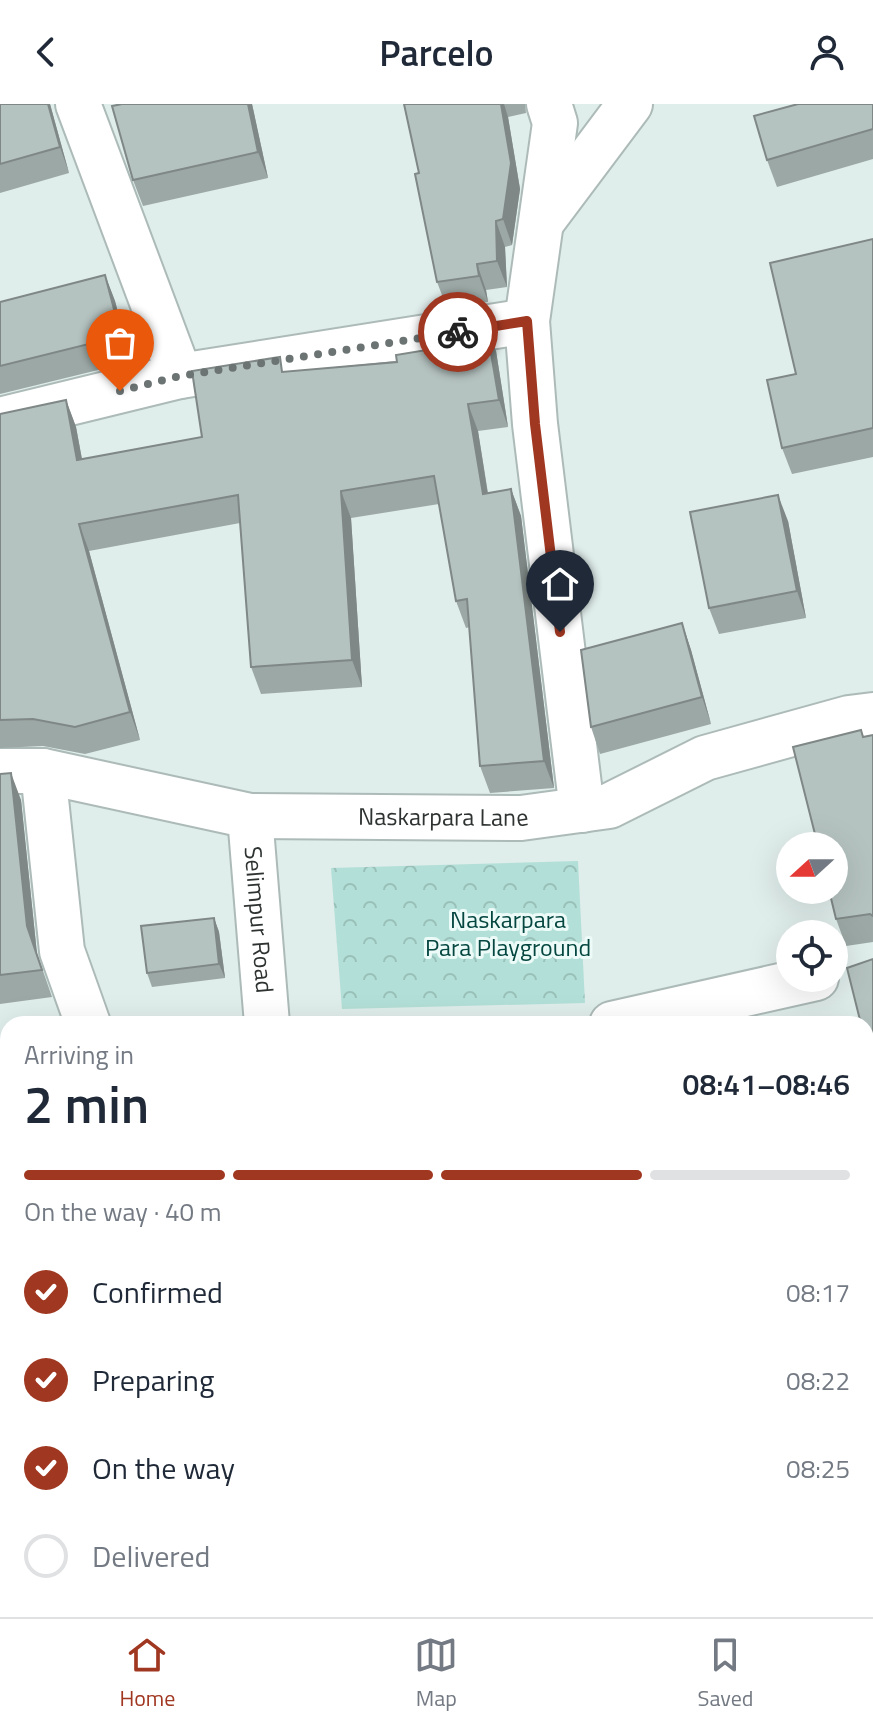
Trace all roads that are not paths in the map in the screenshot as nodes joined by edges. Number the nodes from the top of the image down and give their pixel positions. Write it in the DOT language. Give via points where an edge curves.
graph roads {
  1 [pos="78,104"];
  2 [pos="549,104"];
  3 [pos="630,104"];
  4 [pos="541,222"];
  5 [pos="527,321"];
  6 [pos="180,376"];
  7 [pos="0,420"];
  8 [pos="873,715"];
  9 [pos="0,771"];
  10 [pos="43,771"];
  11 [pos="582,810"];
  12 [pos="250,816"];
  13 [pos="776,987"];
  14 [pos="85,1016"];
  15 [pos="266,1016"];
  16 [pos="647,1016"];
  1 -- 6 [label="street"];
  2 -- 4 [label="street" via="555,123"];
  3 -- 4 [label="street"];
  4 -- 5 [label="street"];
  5 -- 6 [label="street"];
  5 -- 11 [label="street"];
  6 -- 7 [label="street"];
  8 -- 11 [label="street, Naskarpara Lane" via="705,758 609,806"];
  9 -- 10 [label="street, Naskarpara Lane"];
  10 -- 12 [label="street, Naskarpara Lane"];
  10 -- 14 [label="street" via="62,951"];
  11 -- 12 [label="street, Naskarpara Lane" via="521,818"];
  12 -- 15 [label="street, Selimpur Road"];
  13 -- 16 [label="street"];
}
